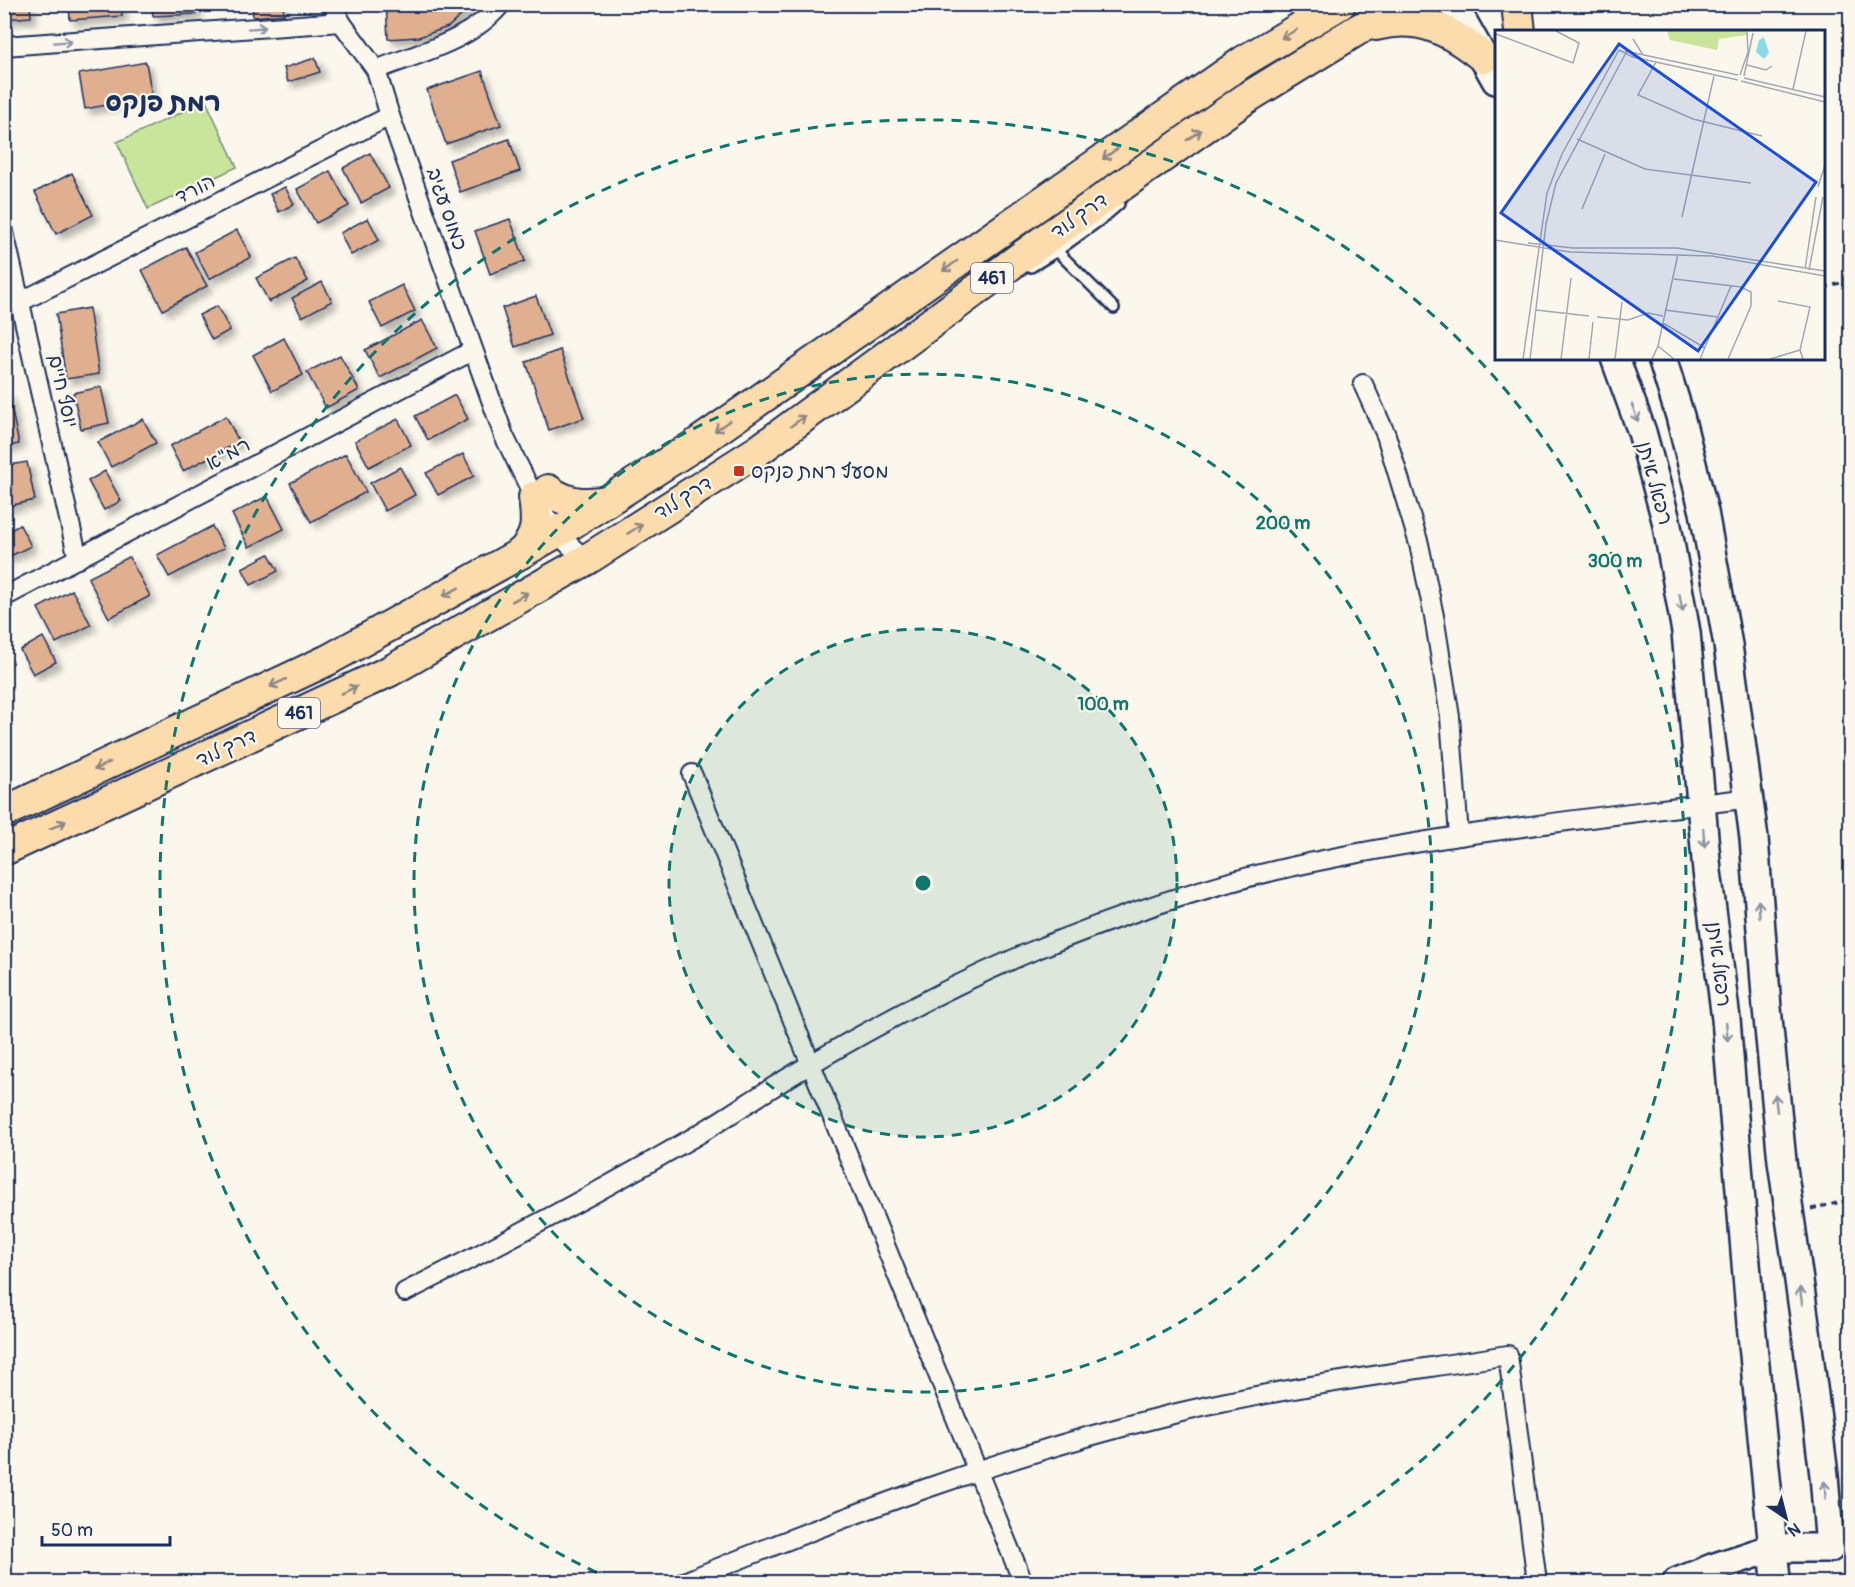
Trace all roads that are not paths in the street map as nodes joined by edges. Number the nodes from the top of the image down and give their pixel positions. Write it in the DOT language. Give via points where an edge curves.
graph roads {
  1 [pos="333,4"];
  2 [pos="501,4"];
  3 [pos="1340,4"];
  4 [pos="1404,4"];
  5 [pos="1453,4"];
  6 [pos="1505,4"];
  7 [pos="1517,4"];
  8 [pos="341,22"];
  9 [pos="1359,29"];
  10 [pos="1518,30"];
  11 [pos="1519,30"];
  12 [pos="4,46"];
  13 [pos="1490,69"];
  14 [pos="376,70"];
  15 [pos="390,116"];
  16 [pos="1170,152"];
  17 [pos="1140,185"];
  18 [pos="1131,193"];
  19 [pos="4,232"];
  20 [pos="1057,252"];
  21 [pos="1020,273"];
  22 [pos="1001,285"];
  23 [pos="20,302"];
  24 [pos="959,303"];
  25 [pos="1114,308"];
  26 [pos="472,351"];
  27 [pos="1616,360"];
  28 [pos="1663,360"];
  29 [pos="1363,384"];
  30 [pos="541,493"];
  31 [pos="607,501"];
  32 [pos="564,528"];
  33 [pos="521,553"];
  34 [pos="78,559"];
  35 [pos="586,560"];
  36 [pos="4,597"];
  37 [pos="692,774"];
  38 [pos="1749,798"];
  39 [pos="1701,804"];
  40 [pos="4,812"];
  41 [pos="1459,836"];
  42 [pos="4,850"];
  43 [pos="811,1064"];
  44 [pos="405,1292"];
  45 [pos="977,1471"];
  46 [pos="1773,1548"];
  47 [pos="1830,1548"];
  48 [pos="1770,1580"];
  49 [pos="684,1582"];
  50 [pos="1023,1582"];
  51 [pos="1537,1582"];
  52 [pos="1677,1582"];
  1 -- 8 [label="street, כמוס עגיב"];
  2 -- 14 [label="street" via="465,35"];
  3 -- 31 [label="main road, דרך לוד / 461, one-way" via="1244,61 695,445"];
  4 -- 9 [label="main road, דרך לוד / 461"];
  5 -- 13 [label="main road"];
  6 -- 10 [label="main road"];
  7 -- 11 [label="main road"];
  12 -- 8 [label="street, one-way"];
  8 -- 14 [label="street, כמוס עגיב"];
  9 -- 13 [label="main road" via="1396,20 1442,28 1466,43"];
  16 -- 9 [label="main road, דרך לוד / 461, one-way" via="1245,99"];
  14 -- 15 [label="street, כמוס עגיב"];
  15 -- 23 [label="street, הורד"];
  15 -- 26 [label="street, כמוס עגיב"];
  16 -- 17 [label="lane"];
  16 -- 24 [label="main road, דרך לוד / 461"];
  18 -- 20 [label="lane"];
  19 -- 23 [label="street, יוסף חיים"];
  20 -- 21 [label="lane"];
  20 -- 25 [label="lane"];
  22 -- 24 [label="lane"];
  23 -- 34 [label="street, יוסף חיים"];
  35 -- 24 [label="main road, דרך לוד / 461, one-way" via="759,450"];
  26 -- 30 [label="street, כמוס עגיב" via="504,436"];
  26 -- 34 [label="street, רמ\"א"];
  27 -- 39 [label="main road, רפאל איתן, one-way" via="1642,432 1666,520 1686,632"];
  28 -- 38 [label="main road, רפאל איתן" via="1704,512 1728,645"];
  29 -- 41 [label="street" via="1386,435 1419,544 1450,717"];
  30 -- 31 [label="main road" via="577,504"];
  30 -- 32 [label="street, כמוס עגיב"];
  30 -- 33 [label="main road" via="532,542"];
  31 -- 32 [label="main road, דרך לוד / 461"];
  32 -- 33 [label="main road, דרך לוד / 461"];
  32 -- 35 [label="street, כמוס עגיב"];
  33 -- 40 [label="main road, דרך לוד / 461, one-way" via="328,660"];
  34 -- 36 [label="street, רמ\"א"];
  42 -- 35 [label="main road, דרך לוד / 461, one-way" via="390,671"];
  37 -- 43 [label="street"];
  38 -- 39 [label="street"];
  47 -- 38 [label="main road, רפאל איתן, one-way" via="1823,1464 1782,1161"];
  39 -- 41 [label="street"];
  39 -- 46 [label="main road, רפאל איתן, one-way" via="1726,1019"];
  41 -- 43 [label="street" via="1292,866 1139,911 964,982"];
  43 -- 44 [label="street" via="697,1135 546,1220"];
  43 -- 45 [label="street"];
  45 -- 49 [label="street" via="813,1529"];
  45 -- 50 [label="street"];
  45 -- 51 [label="street" via="1057,1445 1230,1401 1508,1354"];
  46 -- 47 [label="main road"];
  46 -- 48 [label="main road, רפאל איתן"];
  46 -- 52 [label="main road"];
  47 -- 48 [label="main road"];
}
